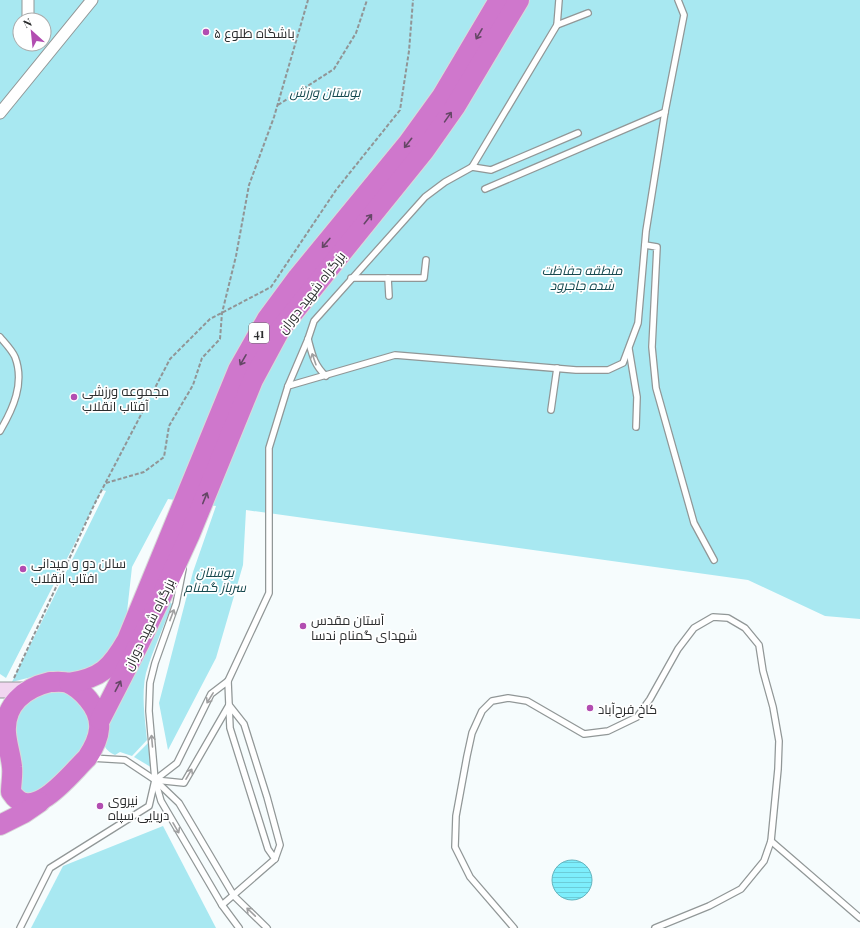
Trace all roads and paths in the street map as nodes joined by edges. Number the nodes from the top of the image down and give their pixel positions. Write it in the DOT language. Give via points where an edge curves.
graph roads {
  1 [pos="28,0"];
  2 [pos="92,0"];
  3 [pos="308,0"];
  4 [pos="367,0"];
  5 [pos="413,0"];
  6 [pos="499,0"];
  7 [pos="519,0"];
  8 [pos="558,0"];
  9 [pos="678,0"];
  10 [pos="28,12"];
  11 [pos="588,13"];
  12 [pos="557,25"];
  13 [pos="277,105"];
  14 [pos="665,112"];
  15 [pos="0,113"];
  16 [pos="578,133"];
  17 [pos="472,167"];
  18 [pos="485,189"];
  19 [pos="645,245"];
  20 [pos="426,260"];
  21 [pos="351,278"];
  22 [pos="388,278"];
  23 [pos="389,296"];
  24 [pos="222,313"];
  25 [pos="0,337"];
  26 [pos="308,339"];
  27 [pos="629,349"];
  28 [pos="557,368"];
  29 [pos="326,376"];
  30 [pos="288,386"];
  31 [pos="551,410"];
  32 [pos="636,428"];
  33 [pos="0,431"];
  34 [pos="105,483"];
  35 [pos="190,534"];
  36 [pos="714,560"];
  37 [pos="228,681"];
  38 [pos="69,683"];
  39 [pos="13,688"];
  40 [pos="0,694"];
  41 [pos="0,702"];
  42 [pos="229,705"];
  43 [pos="100,720"];
  44 [pos="3,729"];
  45 [pos="87,758"];
  46 [pos="12,778"];
  47 [pos="155,780"];
  48 [pos="0,794"];
  49 [pos="41,801"];
  50 [pos="0,825"];
  51 [pos="771,841"];
  52 [pos="275,859"];
  53 [pos="234,896"];
  54 [pos="222,905"];
  55 [pos="229,918"];
  56 [pos="860,918"];
  57 [pos="20,928"];
  58 [pos="236,928"];
  59 [pos="239,928"];
  60 [pos="267,928"];
  61 [pos="514,928"];
  62 [pos="655,928"];
  1 -- 10 [label="street"];
  2 -- 15 [label="street"];
  3 -- 13 [label="path"];
  4 -- 13 [label="path" via="356,33 334,68"];
  5 -- 24 [label="path" via="409,51 400,110 336,190 271,287"];
  6 -- 38 [label="highway, بزرگراه شهید دوران / 41, one-way" via="442,96 408,143 267,318 238,370 127,640 117,657 99,675"];
  35 -- 7 [label="highway, بزرگراه شهید دوران / 41, one-way" via="253,380 281,328 424,150 455,107"];
  8 -- 12 [label="lane"];
  9 -- 14 [label="lane" via="684,15"];
  11 -- 12 [label="lane"];
  12 -- 17 [label="lane"];
  13 -- 24 [label="path" via="249,185"];
  14 -- 18 [label="lane"];
  14 -- 19 [label="lane"];
  16 -- 17 [label="lane" via="491,170"];
  17 -- 21 [label="lane" via="425,197"];
  19 -- 27 [label="lane" via="638,323"];
  19 -- 36 [label="lane" via="657,247 652,347 656,388 694,523"];
  20 -- 22 [label="lane" via="424,278"];
  21 -- 22 [label="lane"];
  21 -- 26 [label="lane" via="314,321"];
  22 -- 23 [label="lane"];
  24 -- 34 [label="path" via="210,319 170,360"];
  24 -- 34 [label="path" via="220,339 202,358 194,385 169,426 164,457 144,472"];
  25 -- 33 [label="lane" via="15,357 19,383 17,397"];
  29 -- 26 [label="lane, one-way" via="317,368"];
  26 -- 30 [label="lane"];
  27 -- 28 [label="lane" via="623,363 608,370"];
  27 -- 32 [label="lane" via="637,397"];
  28 -- 29 [label="lane" via="395,354"];
  28 -- 31 [label="lane"];
  29 -- 30 [label="lane"];
  30 -- 37 [label="lane" via="269,448 269,593"];
  34 -- 39 [label="path"];
  43 -- 35 [label="highway, بزرگراه شهید دوران / 41, one-way" via="139,644"];
  47 -- 35 [label="lane, one-way" via="149,711 150,684 176,604"];
  37 -- 42 [label="lane"];
  37 -- 47 [label="lane, one-way" via="212,694 177,763"];
  38 -- 39 [label="highway, 41" via="50,682"];
  38 -- 43 [label="highway" via="87,698"];
  39 -- 44 [label="highway, 41" via="17,698"];
  40 -- 41 [label="main road"];
  47 -- 42 [label="lane, one-way" via="184,783"];
  42 -- 52 [label="lane" via="230,728 268,849"];
  42 -- 52 [label="lane" via="244,724 267,797 280,845"];
  43 -- 45 [label="highway, 41" via="96,742"];
  44 -- 46 [label="highway, 41"];
  45 -- 47 [label="lane" via="125,760"];
  45 -- 49 [label="highway, 41"];
  46 -- 48 [label="highway"];
  46 -- 49 [label="highway, 41" via="11,792 21,803 28,805"];
  47 -- 53 [label="lane" via="179,803"];
  47 -- 54 [label="lane, one-way" via="161,801"];
  47 -- 57 [label="lane" via="148,806 50,868"];
  49 -- 50 [label="highway, 41"];
  51 -- 56 [label="lane"];
  51 -- 61 [label="lane" via="779,741 759,645 745,628 728,618 712,617 694,628 678,649 637,717 608,730 584,734 528,701 508,698 492,701 482,711 472,733 467,756 456,816 455,847 470,877"];
  51 -- 62 [label="lane" via="764,861 741,889 709,906"];
  52 -- 53 [label="lane"];
  53 -- 54 [label="lane"];
  60 -- 53 [label="lane, one-way"];
  54 -- 55 [label="lane"];
  55 -- 58 [label="lane"];
  55 -- 59 [label="lane"];
}
